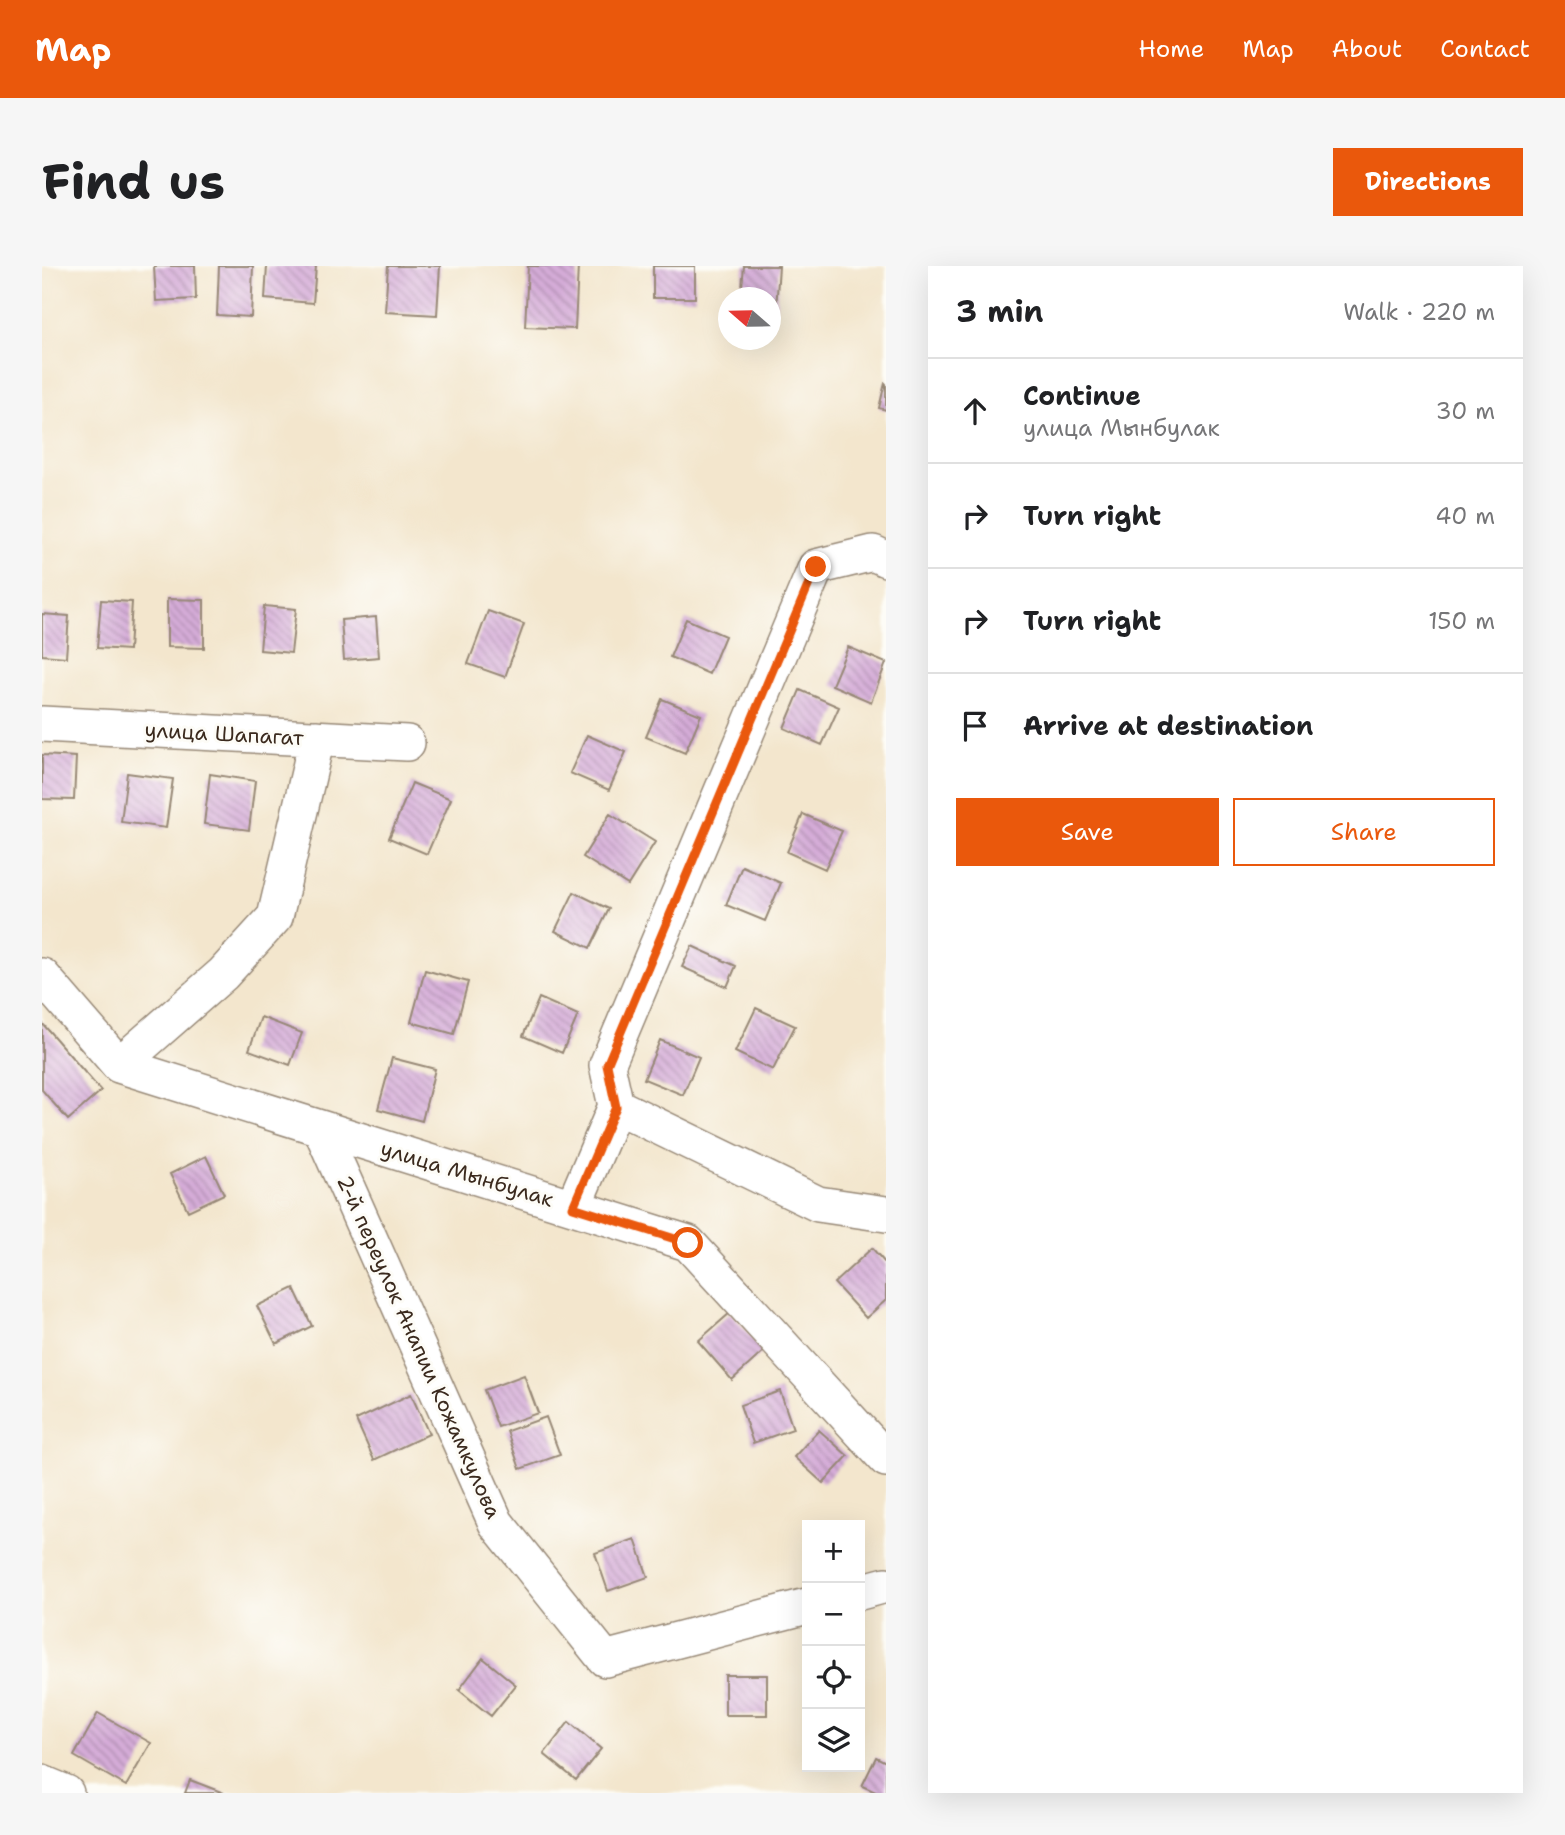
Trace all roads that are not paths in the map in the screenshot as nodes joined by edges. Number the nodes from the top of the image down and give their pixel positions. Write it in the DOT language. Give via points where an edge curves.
graph roads {
  1 [pos="879,556"];
  2 [pos="42,724"];
  3 [pos="317,738"];
  4 [pos="407,743"];
  5 [pos="42,976"];
  6 [pos="120,1065"];
  7 [pos="616,1107"];
  8 [pos="321,1129"];
  9 [pos="573,1207"];
  10 [pos="886,1214"];
  11 [pos="886,1458"];
  12 [pos="886,1586"];
  13 [pos="865,1591"];
  14 [pos="802,1607"];
  15 [pos="42,1783"];
  16 [pos="66,1793"];
  1 -- 7 [label="street" via="816,567 607,1065"];
  2 -- 3 [label="street, улица Шапагат"];
  3 -- 4 [label="street, улица Шапагат"];
  3 -- 6 [label="street" via="275,917 223,974"];
  5 -- 6 [label="street"];
  6 -- 8 [label="street, улица Мынбулак"];
  7 -- 9 [label="street"];
  7 -- 10 [label="street" via="818,1204"];
  8 -- 9 [label="street, улица Мынбулак"];
  8 -- 14 [label="street, 2-й переулок Анапии Кожамкулова" via="496,1523 605,1659"];
  9 -- 11 [label="street, улица Мынбулак" via="688,1243"];
  12 -- 13 [label="street"];
  15 -- 16 [label="street"];
}
